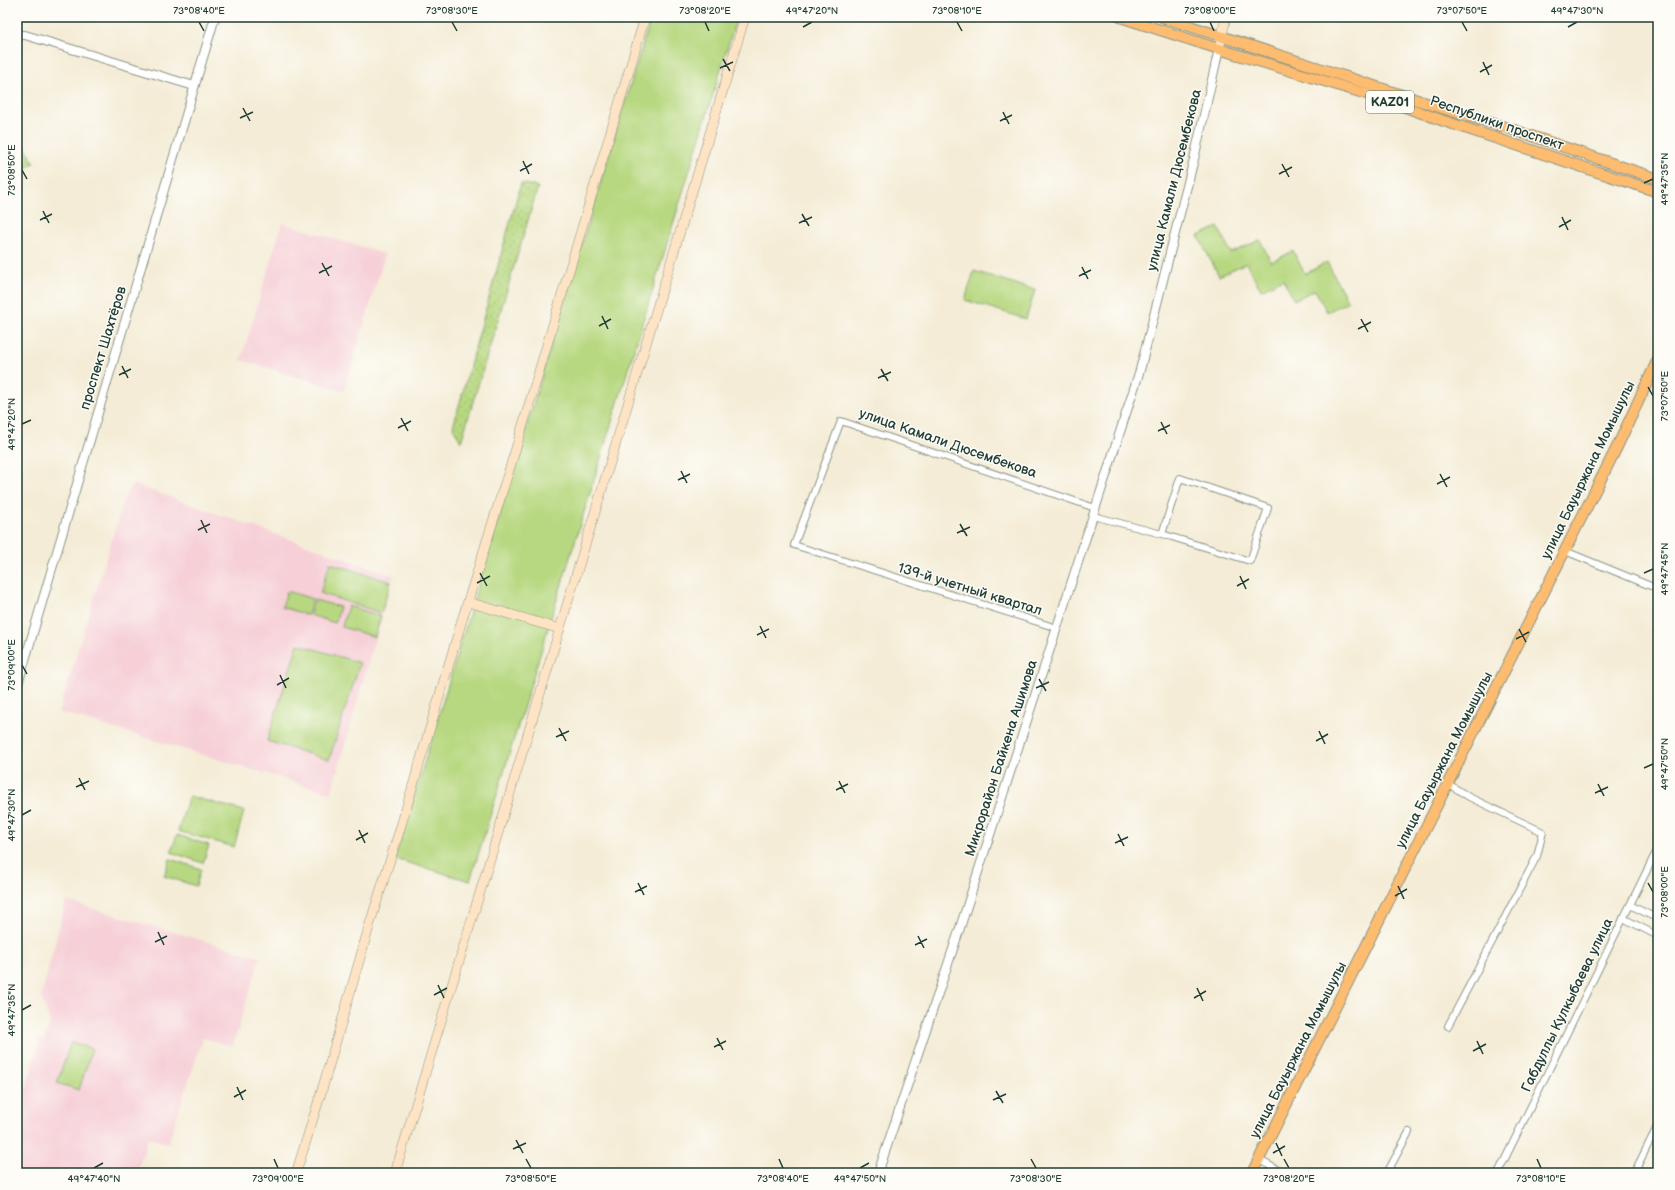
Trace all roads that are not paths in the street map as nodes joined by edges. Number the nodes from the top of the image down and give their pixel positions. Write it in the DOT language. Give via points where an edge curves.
graph roads {
  1 [pos="215,17"];
  2 [pos="645,17"];
  3 [pos="745,17"];
  4 [pos="1120,17"];
  5 [pos="1162,17"];
  6 [pos="1226,17"];
  7 [pos="17,34"];
  8 [pos="1222,37"];
  9 [pos="1219,49"];
  10 [pos="194,86"];
  11 [pos="1658,179"];
  12 [pos="1658,192"];
  13 [pos="1146,350"];
  14 [pos="1658,359"];
  15 [pos="1094,512"];
  16 [pos="1162,534"];
  17 [pos="1565,551"];
  18 [pos="877,572"];
  19 [pos="1658,589"];
  20 [pos="468,602"];
  21 [pos="1057,628"];
  22 [pos="560,629"];
  23 [pos="17,687"];
  24 [pos="1447,783"];
  25 [pos="1658,848"];
  26 [pos="1630,905"];
  27 [pos="1623,918"];
  28 [pos="1658,919"];
  29 [pos="1658,936"];
  30 [pos="1448,1026"];
  31 [pos="1658,1125"];
  32 [pos="1409,1132"];
  33 [pos="1259,1160"];
  34 [pos="1500,1172"];
  35 [pos="296,1173"];
  36 [pos="395,1173"];
  37 [pos="878,1173"];
  38 [pos="1252,1173"];
  39 [pos="1284,1173"];
  40 [pos="1387,1173"];
  41 [pos="1634,1173"];
  1 -- 10 [label="street, проспект Шахтёров"];
  2 -- 20 [label="main road"];
  3 -- 22 [label="main road"];
  4 -- 9 [label="main road, Республики проспект / KАZ01"];
  5 -- 8 [label="main road, Республики проспект / KАZ01"];
  6 -- 8 [label="main road, улица Камали Дюсембекова"];
  7 -- 10 [label="street"];
  8 -- 9 [label="main road, улица Камали Дюсембекова"];
  8 -- 11 [label="main road, Республики проспект / KАZ01"];
  9 -- 12 [label="main road, Республики проспект / KАZ01" via="1383,99"];
  9 -- 13 [label="street, улица Камали Дюсембекова"];
  10 -- 23 [label="street, проспект Шахтёров"];
  13 -- 15 [label="street, Микрорайон Байкена Ашимова"];
  14 -- 17 [label="main road, улица Бауыржана Момышулы"];
  15 -- 16 [label="street"];
  15 -- 18 [label="street, улица Камали Дюсембекова" via="841,421 794,545"];
  15 -- 21 [label="street, Микрорайон Байкена Ашимова"];
  16 -- 16 [label="street" via="1250,561 1268,508 1180,478"];
  17 -- 19 [label="street"];
  17 -- 24 [label="main road, улица Бауыржана Момышулы"];
  18 -- 21 [label="street, 139-й учетный квартал"];
  20 -- 22 [label="main road"];
  20 -- 35 [label="main road"];
  21 -- 37 [label="street, Микрорайон Байкена Ашимова"];
  22 -- 36 [label="main road"];
  24 -- 30 [label="street" via="1470,797 1543,832 1537,856"];
  24 -- 33 [label="main road, улица Бауыржана Момышулы"];
  25 -- 26 [label="street, Габдуллы Кулкыбаева улица"];
  26 -- 27 [label="street, Габдуллы Кулкыбаева улица"];
  26 -- 28 [label="street"];
  27 -- 29 [label="street"];
  27 -- 34 [label="street, Габдуллы Кулкыбаева улица"];
  31 -- 41 [label="street"];
  32 -- 40 [label="street"];
  33 -- 38 [label="main road, улица Бауыржана Момышулы"];
  33 -- 39 [label="street"];
}
